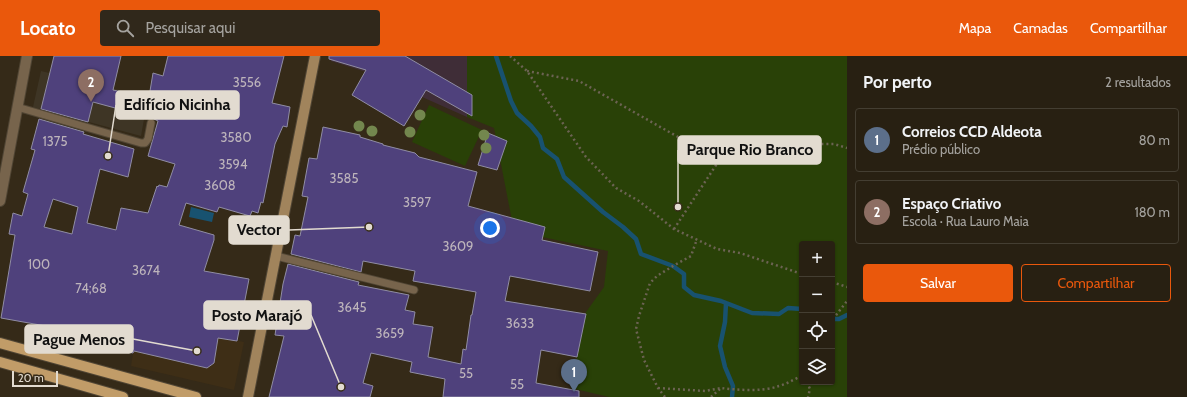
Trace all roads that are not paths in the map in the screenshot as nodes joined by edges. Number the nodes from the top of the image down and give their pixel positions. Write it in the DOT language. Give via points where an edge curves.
graph roads {
  1 [pos="27,56"];
  2 [pos="315,56"];
  3 [pos="17,107"];
  4 [pos="151,123"];
  5 [pos="0,201"];
  6 [pos="276,256"];
  7 [pos="414,290"];
  8 [pos="0,343"];
  9 [pos="0,362"];
  10 [pos="123,397"];
  11 [pos="196,397"];
  12 [pos="248,397"];
  1 -- 3 [label="street"];
  2 -- 6 [label="main road"];
  3 -- 4 [label="lane" via="141,143 146,143"];
  3 -- 5 [label="street"];
  6 -- 7 [label="lane"];
  6 -- 12 [label="main road"];
  8 -- 11 [label="main road"];
  9 -- 10 [label="main road"];
}
